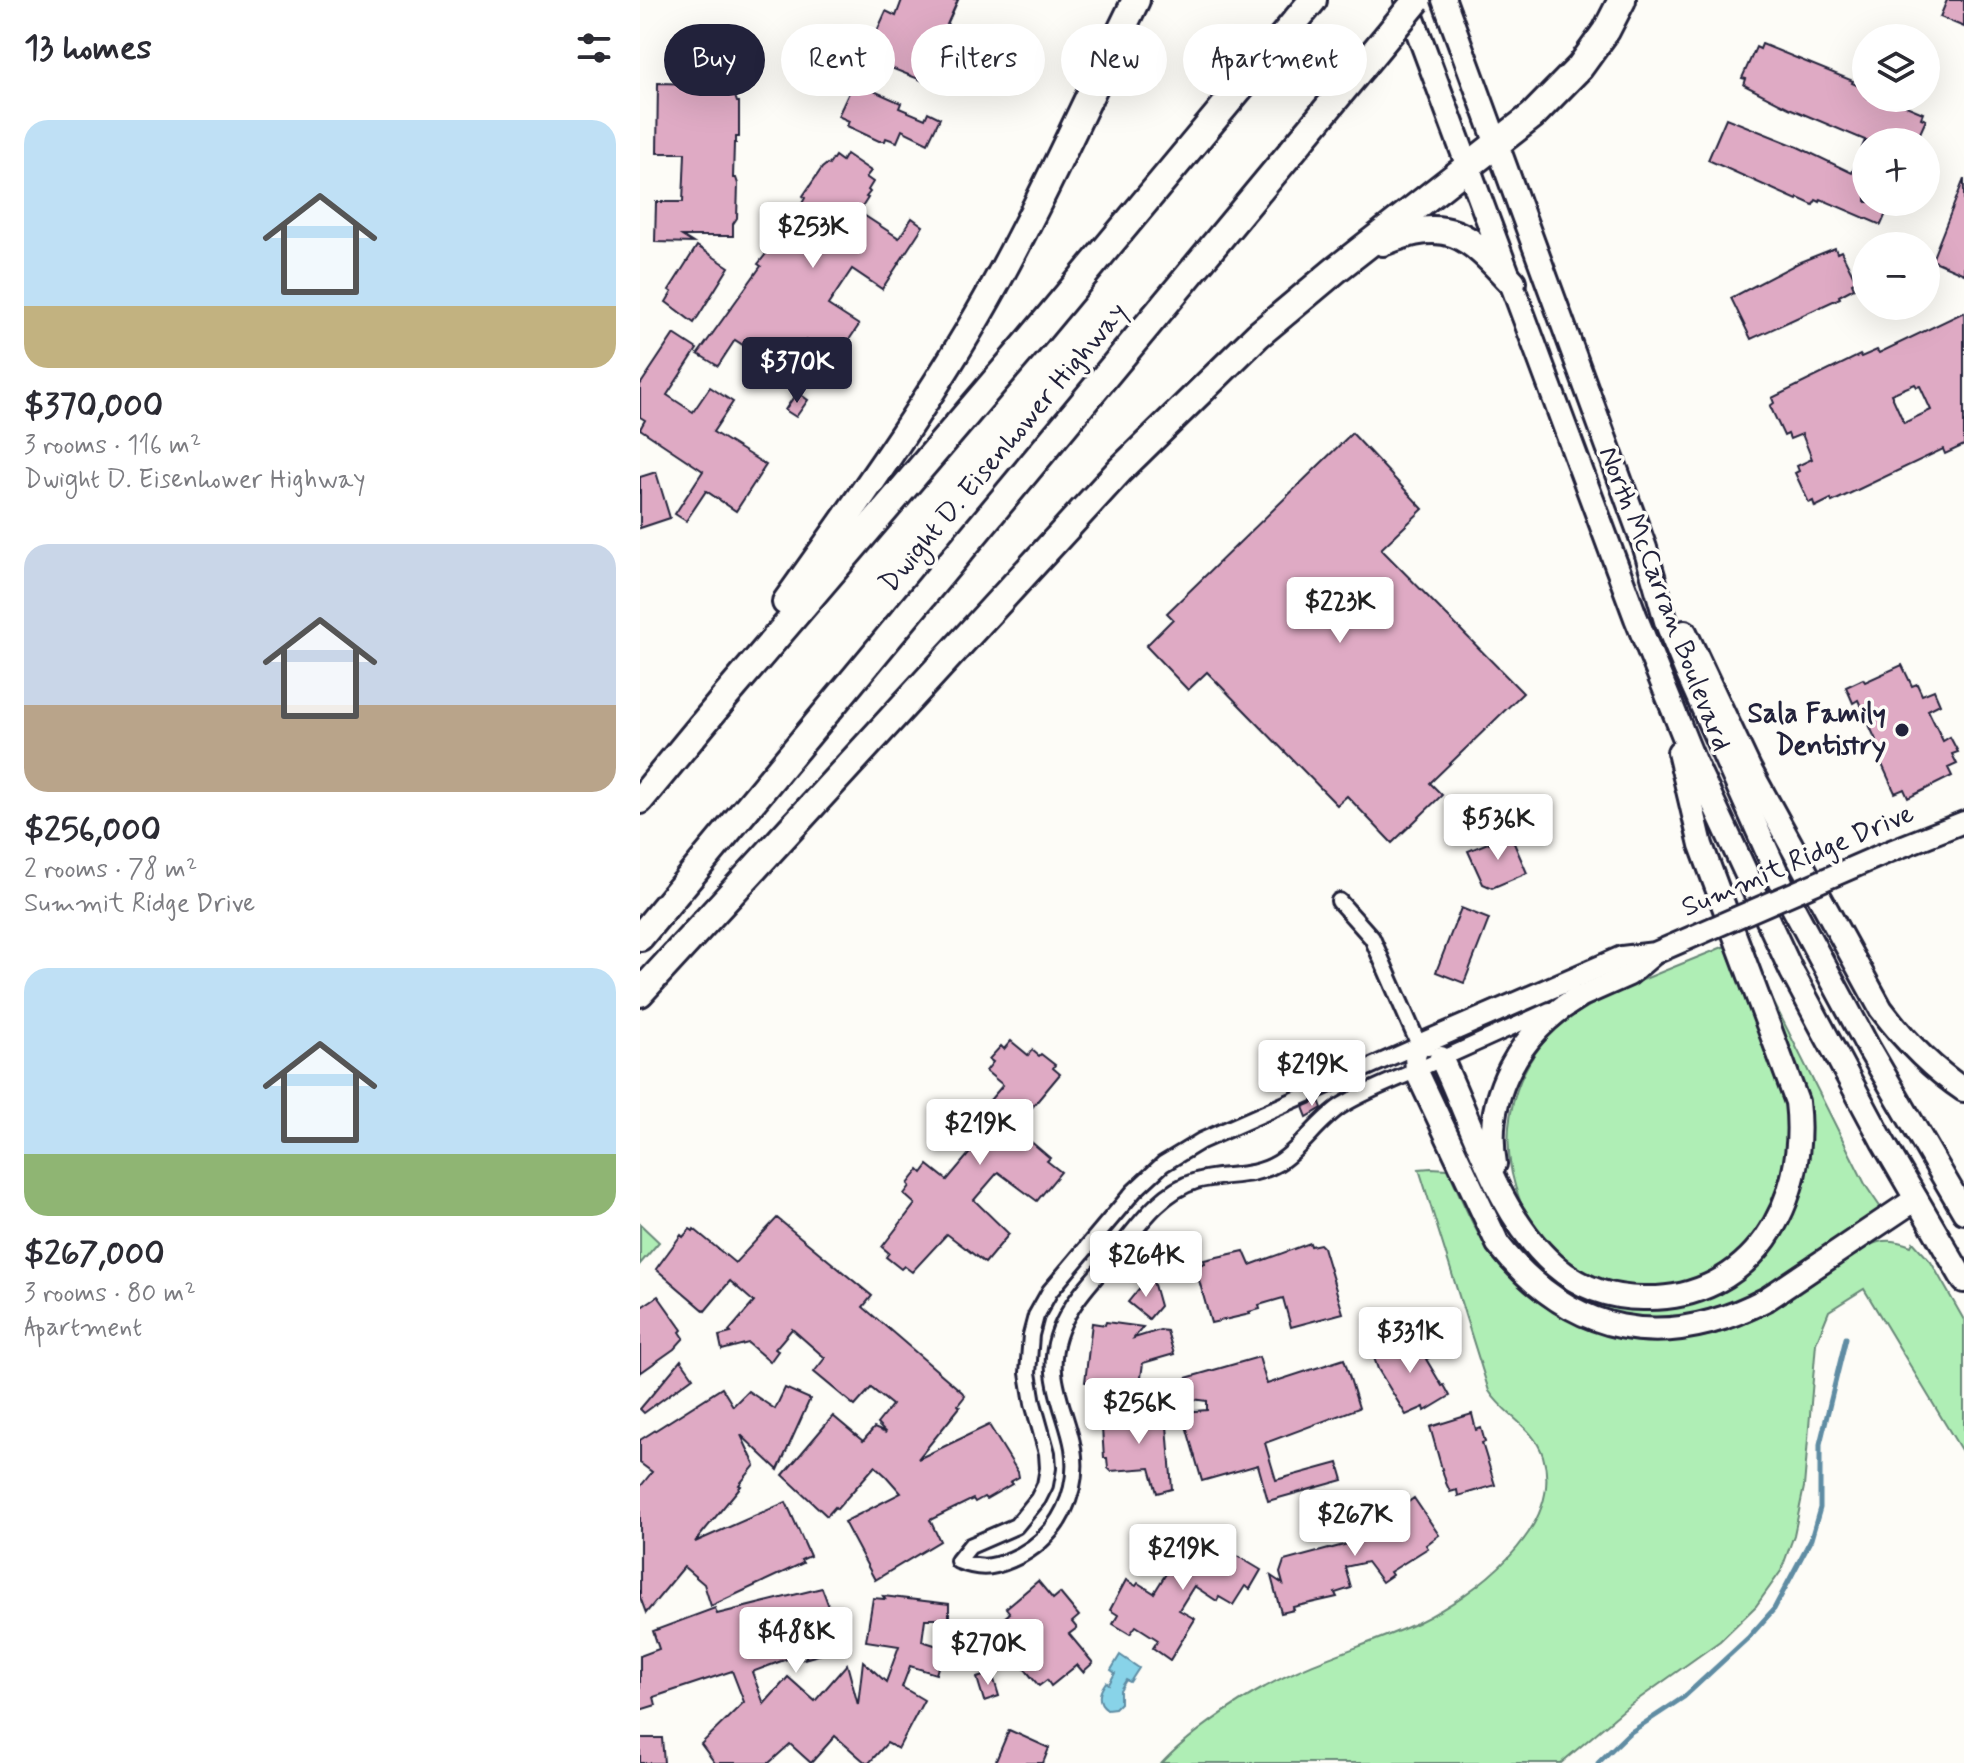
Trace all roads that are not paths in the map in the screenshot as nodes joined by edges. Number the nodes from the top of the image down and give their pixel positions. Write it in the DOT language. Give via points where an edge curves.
graph roads {
  1 [pos="1136,0"];
  2 [pos="1313,0"];
  3 [pos="1406,0"];
  4 [pos="1417,0"];
  5 [pos="1444,0"];
  6 [pos="1622,0"];
  7 [pos="1495,144"];
  8 [pos="1468,165"];
  9 [pos="1338,268"];
  10 [pos="1512,282"];
  11 [pos="1645,548"];
  12 [pos="1663,685"];
  13 [pos="726,696"];
  14 [pos="640,800"];
  15 [pos="1964,822"];
  16 [pos="1339,901"];
  17 [pos="640,937"];
  18 [pos="1655,953"];
  19 [pos="640,993"];
  20 [pos="1577,998"];
  21 [pos="1419,1045"];
  22 [pos="1441,1058"];
  23 [pos="1416,1070"];
  24 [pos="1964,1090"];
  25 [pos="1916,1199"];
  26 [pos="1508,1207"];
  27 [pos="1964,1212"];
  28 [pos="1964,1281"];
  1 -- 13 [label="highway" via="979,313"];
  2 -- 13 [label="highway, Dwight D. Eisenhower Highway"];
  3 -- 8 [label="main road, North McCarran Boulevard"];
  4 -- 17 [label="highway, Dwight D. Eisenhower Highway, bridge"];
  5 -- 7 [label="main road, North McCarran Boulevard"];
  6 -- 7 [label="highway" via="1580,67 1532,116"];
  7 -- 8 [label="highway"];
  7 -- 11 [label="main road, North McCarran Boulevard"];
  8 -- 9 [label="highway"];
  8 -- 10 [label="main road, North McCarran Boulevard"];
  9 -- 10 [label="highway" via="1392,238 1438,228 1476,247"];
  9 -- 19 [label="highway" via="1258,335 1120,470"];
  10 -- 12 [label="main road, North McCarran Boulevard"];
  11 -- 24 [label="main road" via="1749,768 1881,1009 1923,1058"];
  11 -- 27 [label="main road, North McCarran Boulevard" via="1671,633 1764,848 1803,929"];
  12 -- 25 [label="main road, North McCarran Boulevard" via="1785,958"];
  12 -- 26 [label="main road" via="1701,845 1797,1102 1799,1143 1789,1197 1769,1236 1740,1266 1699,1290 1657,1299 1607,1294 1570,1278 1538,1249"];
  13 -- 14 [label="highway, Dwight D. Eisenhower Highway"];
  15 -- 18 [label="street, Summit Ridge Drive, bridge"];
  16 -- 21 [label="street" via="1372,938"];
  18 -- 20 [label="street, Summit Ridge Drive" via="1629,975"];
  18 -- 21 [label="street, Summit Ridge Drive" via="1622,957"];
  20 -- 22 [label="street, Summit Ridge Drive"];
  20 -- 26 [label="main road" via="1534,1031 1500,1092 1492,1149"];
  21 -- 22 [label="street"];
  21 -- 23 [label="street"];
  21 -- 23 [label="street, Summit Ridge Drive" via="1201,1141 1163,1164 1134,1191 1050,1291 1036,1316 1028,1373 1047,1453 1045,1485 1016,1526 970,1546 958,1561 986,1568 1014,1558 1039,1543 1062,1517 1075,1465 1054,1373 1057,1337 1083,1292 1153,1210 1193,1182 1269,1168 1340,1107"];
  22 -- 23 [label="street, Summit Ridge Drive"];
  22 -- 26 [label="main road"];
  23 -- 25 [label="main road" via="1487,1225 1511,1261 1567,1307 1610,1323 1668,1330 1726,1318 1767,1299"];
  25 -- 28 [label="main road, North McCarran Boulevard"];
}
